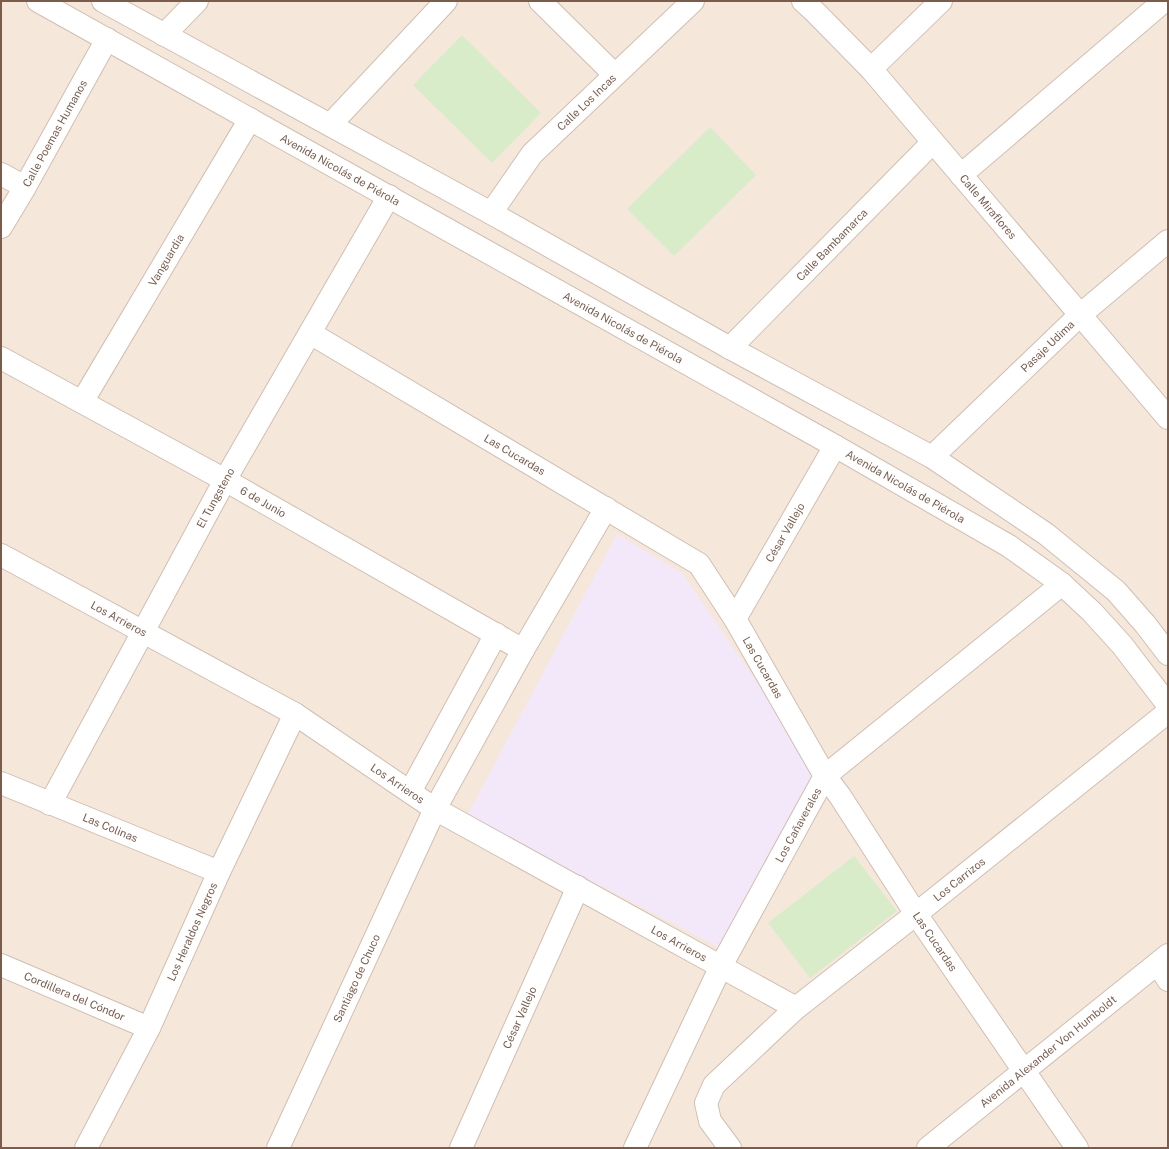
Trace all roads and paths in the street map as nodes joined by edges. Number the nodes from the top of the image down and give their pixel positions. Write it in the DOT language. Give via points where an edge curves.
graph roads {
  1 [pos="38,1"];
  2 [pos="103,1"];
  3 [pos="197,1"];
  4 [pos="446,1"];
  5 [pos="540,1"];
  6 [pos="693,1"];
  7 [pos="803,1"];
  8 [pos="941,1"];
  9 [pos="1164,1"];
  10 [pos="164,35"];
  11 [pos="107,39"];
  12 [pos="871,69"];
  13 [pos="615,75"];
  14 [pos="250,119"];
  15 [pos="330,125"];
  16 [pos="934,142"];
  17 [pos="1,174"];
  18 [pos="961,176"];
  19 [pos="25,187"];
  20 [pos="389,196"];
  21 [pos="491,213"];
  22 [pos="1,227"];
  23 [pos="1168,241"];
  24 [pos="1080,315"];
  25 [pos="310,333"];
  26 [pos="730,348"];
  27 [pos="1,358"];
  28 [pos="82,402"];
  29 [pos="1168,418"];
  30 [pos="835,446"];
  31 [pos="932,457"];
  32 [pos="225,480"];
  33 [pos="606,508"];
  34 [pos="1,555"];
  35 [pos="1062,584"];
  36 [pos="735,619"];
  37 [pos="143,631"];
  38 [pos="496,634"];
  39 [pos="523,650"];
  40 [pos="1168,654"];
  41 [pos="1168,704"];
  42 [pos="1168,712"];
  43 [pos="295,714"];
  44 [pos="825,776"];
  45 [pos="1,783"];
  46 [pos="410,792"];
  47 [pos="50,804"];
  48 [pos="435,809"];
  49 [pos="219,872"];
  50 [pos="578,887"];
  51 [pos="916,914"];
  52 [pos="1,965"];
  53 [pos="721,966"];
  54 [pos="1164,966"];
  55 [pos="796,1008"];
  56 [pos="149,1028"];
  57 [pos="1025,1070"];
  58 [pos="86,1148"];
  59 [pos="278,1148"];
  60 [pos="461,1148"];
  61 [pos="635,1148"];
  62 [pos="730,1148"];
  63 [pos="928,1148"];
  64 [pos="1077,1148"];
  1 -- 11 [label="street, Avenida Nicolás de Piérola"];
  2 -- 10 [label="street"];
  3 -- 10 [label="street"];
  4 -- 15 [label="street"];
  5 -- 13 [label="street"];
  6 -- 13 [label="street, Calle Los Incas"];
  7 -- 12 [label="street, Calle Miraflores"];
  8 -- 12 [label="street"];
  9 -- 18 [label="street"];
  10 -- 15 [label="street"];
  11 -- 14 [label="street, Avenida Nicolás de Piérola"];
  11 -- 19 [label="street, Calle Poemas Humanos"];
  12 -- 16 [label="street, Calle Miraflores"];
  13 -- 21 [label="street, Calle Los Incas" via="532,154"];
  14 -- 20 [label="street, Avenida Nicolás de Piérola"];
  14 -- 28 [label="street, Vanguardia"];
  15 -- 21 [label="street"];
  16 -- 18 [label="street, Calle Miraflores"];
  16 -- 26 [label="street, Calle Bambamarca"];
  17 -- 19 [label="street"];
  18 -- 24 [label="street, Calle Miraflores"];
  19 -- 22 [label="street, Calle Poemas Humanos"];
  20 -- 25 [label="street, El Tungsteno"];
  20 -- 30 [label="street, Avenida Nicolás de Piérola"];
  21 -- 26 [label="street"];
  23 -- 24 [label="street, Pasaje Udima"];
  24 -- 29 [label="street, Calle Miraflores"];
  24 -- 31 [label="street, Pasaje Udima"];
  25 -- 32 [label="street, El Tungsteno"];
  25 -- 33 [label="street, Las Cucardas"];
  26 -- 31 [label="street"];
  27 -- 28 [label="street, 6 de Junio"];
  28 -- 32 [label="street, 6 de Junio"];
  30 -- 35 [label="street, Avenida Nicolás de Piérola" via="1009,546"];
  30 -- 36 [label="street, César Vallejo"];
  31 -- 40 [label="street" via="1046,534 1116,591"];
  32 -- 37 [label="street, El Tungsteno"];
  32 -- 38 [label="street, 6 de Junio"];
  33 -- 36 [label="street, Las Cucardas" via="699,564"];
  33 -- 39 [label="street, Santiago de Chuco"];
  34 -- 37 [label="street, Los Arrieros"];
  35 -- 41 [label="street, Avenida Nicolás de Piérola" via="1122,645"];
  35 -- 44 [label="street, Los Cañaverales"];
  36 -- 44 [label="street, Las Cucardas"];
  37 -- 43 [label="street, Los Arrieros"];
  37 -- 47 [label="street, El Tungsteno"];
  38 -- 39 [label="street, 6 de Junio"];
  38 -- 46 [label="street"];
  39 -- 48 [label="street, Santiago de Chuco"];
  42 -- 51 [label="street, Los Carrizos"];
  43 -- 46 [label="street, Los Arrieros"];
  43 -- 49 [label="street, Los Heraldos Negros"];
  44 -- 51 [label="street, Las Cucardas"];
  44 -- 53 [label="street, Los Cañaverales"];
  45 -- 47 [label="street, Las Colinas"];
  46 -- 48 [label="street, Los Arrieros"];
  47 -- 49 [label="street, Las Colinas"];
  48 -- 50 [label="street, Los Arrieros"];
  48 -- 59 [label="street, Santiago de Chuco"];
  49 -- 56 [label="street, Los Heraldos Negros"];
  50 -- 53 [label="street, Los Arrieros"];
  50 -- 60 [label="street, César Vallejo"];
  51 -- 55 [label="street, Los Carrizos"];
  51 -- 57 [label="street, Las Cucardas"];
  52 -- 56 [label="street, Cordillera del Cóndor"];
  53 -- 55 [label="street, Los Arrieros"];
  53 -- 61 [label="street, Los Cañaverales"];
  54 -- 57 [label="street, Avenida Alexander Von Humboldt"];
  55 -- 62 [label="street, Los Carrizos" via="714,1085 706,1103 710,1121"];
  56 -- 58 [label="street, Los Heraldos Negros"];
  57 -- 63 [label="street, Avenida Alexander Von Humboldt"];
  57 -- 64 [label="street, Las Cucardas"];
}
